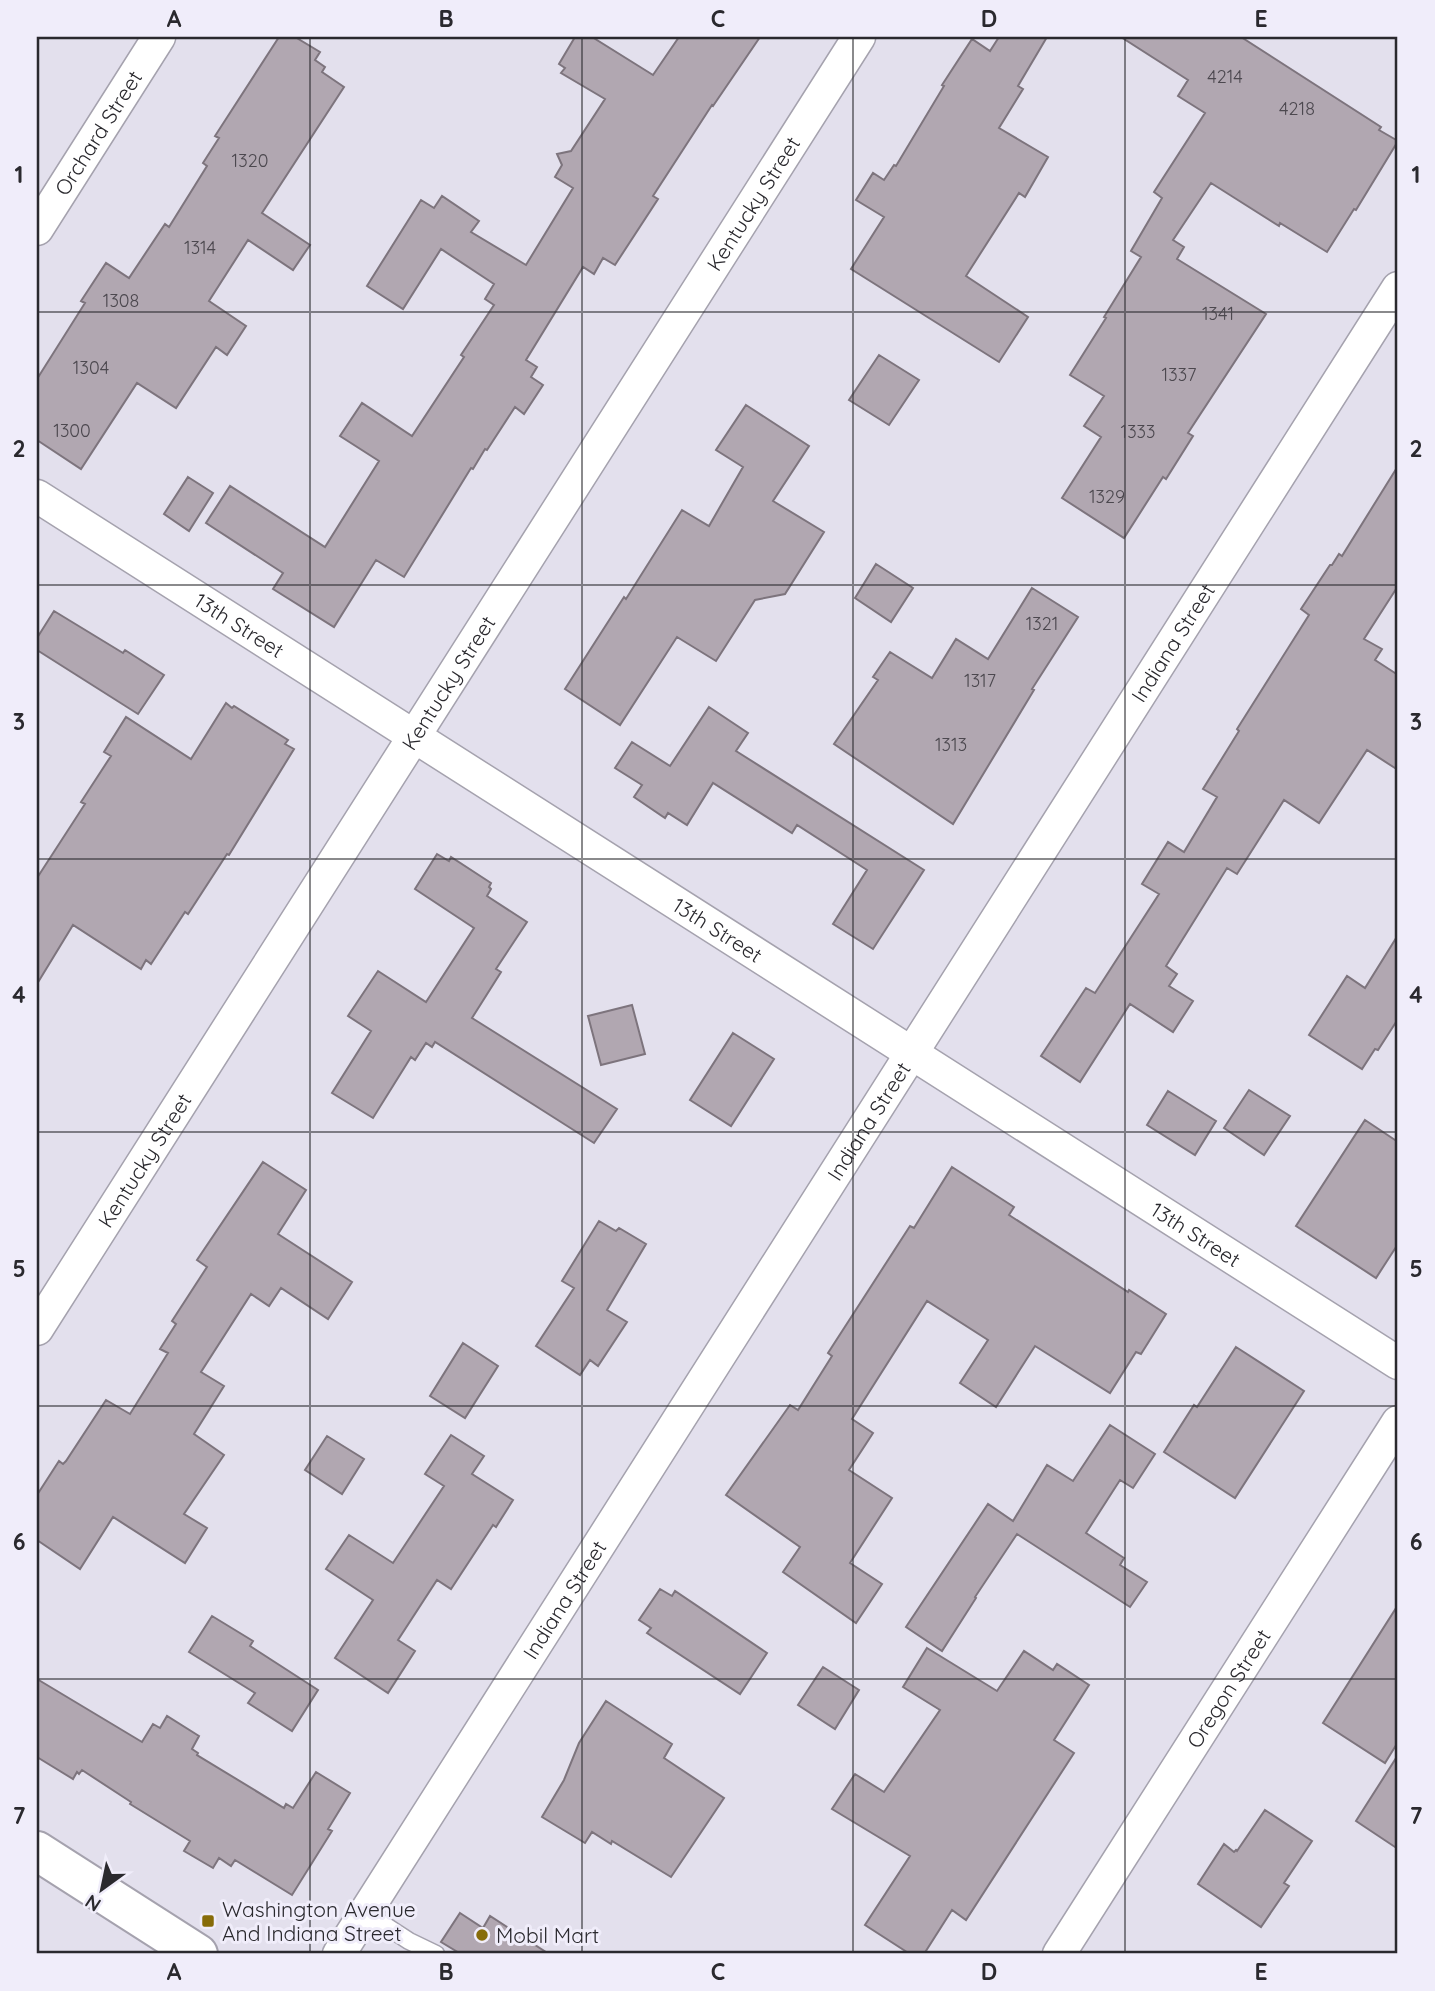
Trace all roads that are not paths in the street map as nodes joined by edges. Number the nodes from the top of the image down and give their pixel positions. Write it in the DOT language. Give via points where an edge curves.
graph roads {
  1 [pos="159,37"];
  2 [pos="859,37"];
  3 [pos="37,229"];
  4 [pos="1398,289"];
  5 [pos="37,496"];
  6 [pos="414,736"];
  7 [pos="912,1053"];
  8 [pos="37,1329"];
  9 [pos="1398,1363"];
  10 [pos="1398,1422"];
  11 [pos="37,1851"];
  12 [pos="366,1913"];
  13 [pos="426,1952"];
  14 [pos="198,1954"];
  15 [pos="339,1954"];
  16 [pos="1059,1954"];
  1 -- 3 [label="street, Orchard Street"];
  2 -- 6 [label="street, Kentucky Street"];
  4 -- 7 [label="street, Indiana Street"];
  5 -- 6 [label="street, 13th Street"];
  6 -- 7 [label="street, 13th Street"];
  6 -- 8 [label="street, Kentucky Street"];
  7 -- 9 [label="street, 13th Street"];
  7 -- 12 [label="street, Indiana Street"];
  10 -- 16 [label="street, Oregon Street"];
  11 -- 14 [label="main road"];
  12 -- 13 [label="lane"];
  12 -- 15 [label="street, Indiana Street"];
}
